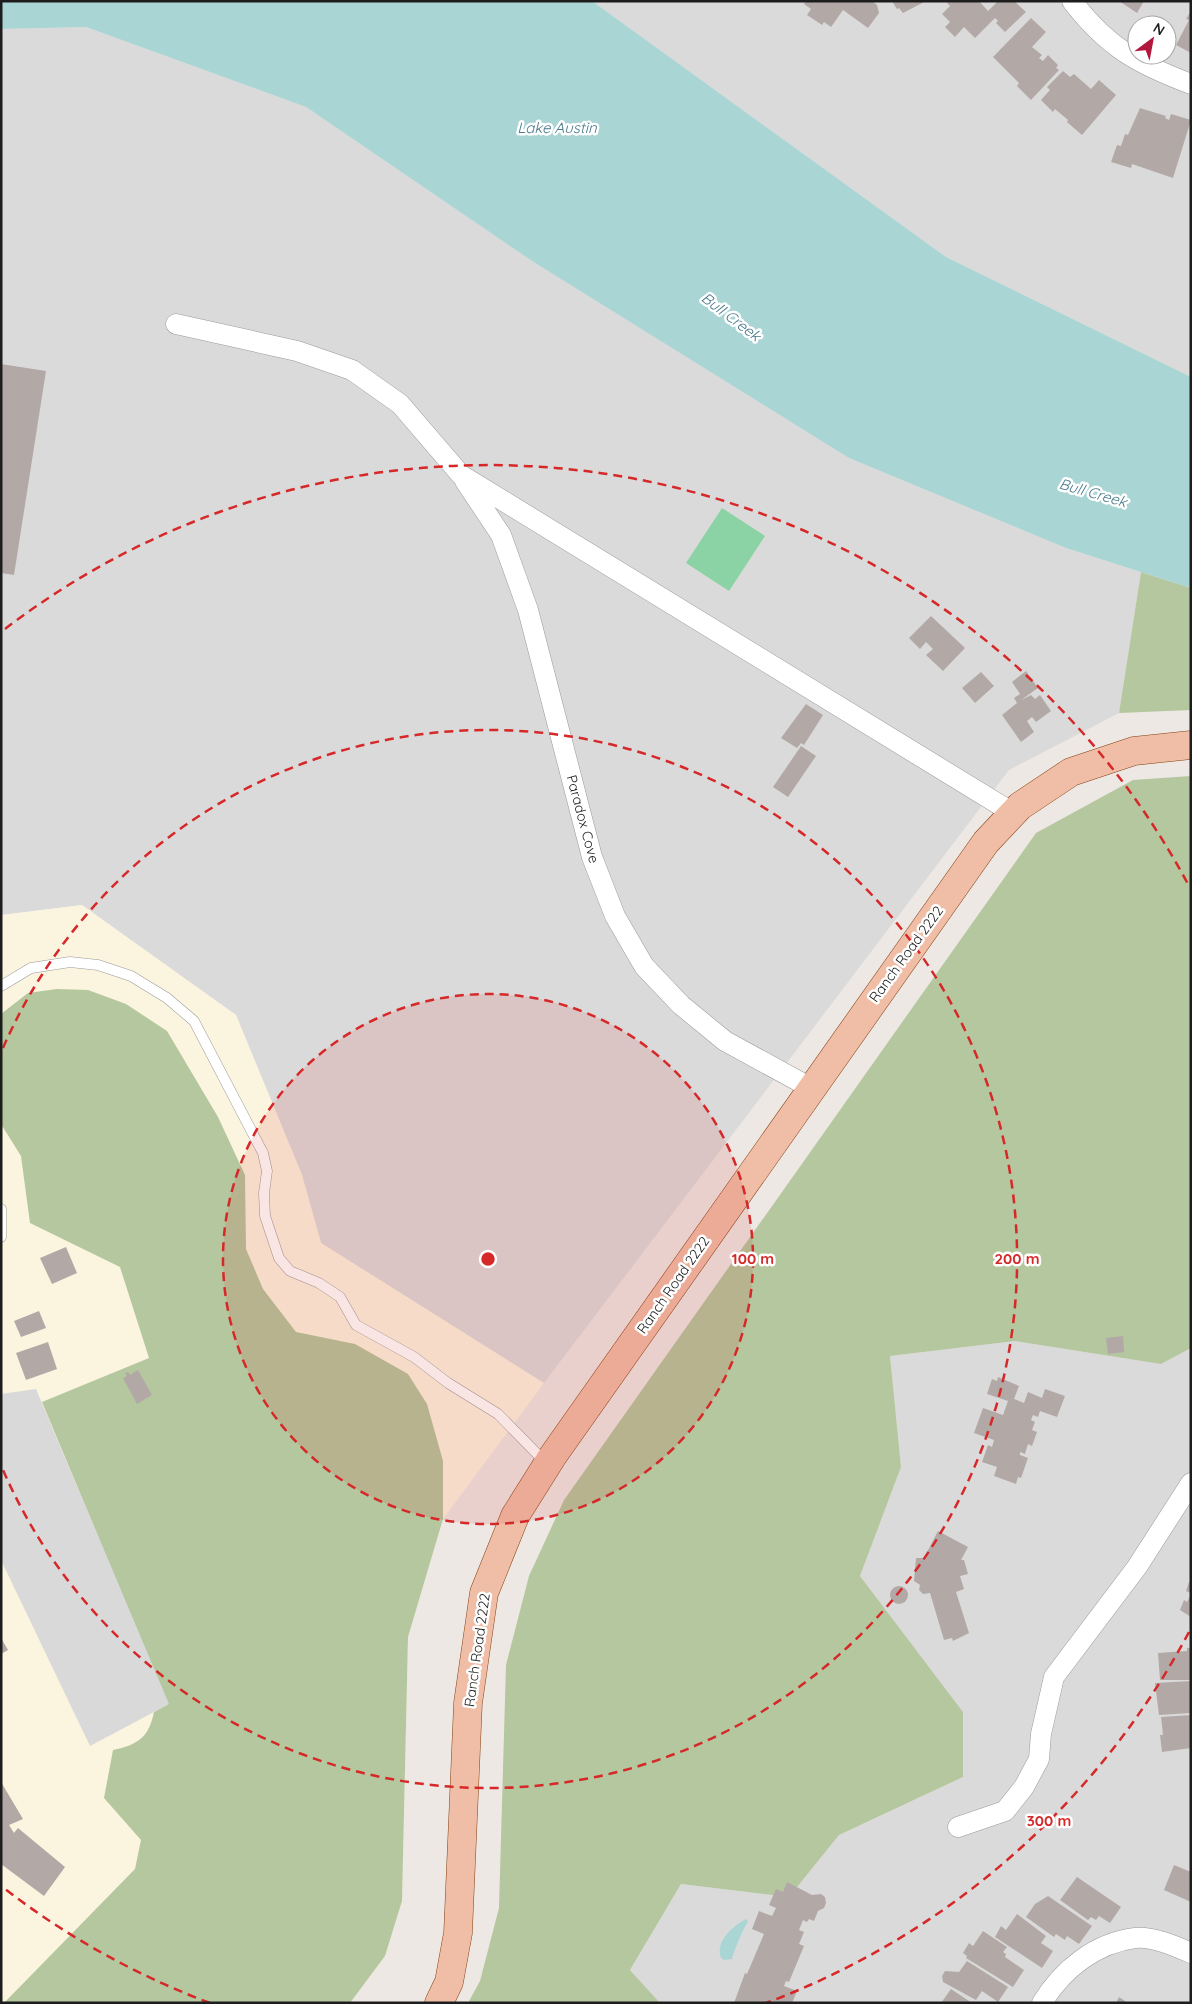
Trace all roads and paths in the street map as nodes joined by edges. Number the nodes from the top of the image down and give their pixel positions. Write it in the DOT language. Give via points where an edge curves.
graph roads {
  1 [pos="1072,1"];
  2 [pos="1191,84"];
  3 [pos="176,324"];
  4 [pos="461,475"];
  5 [pos="1191,745"];
  6 [pos="1013,813"];
  7 [pos="1,986"];
  8 [pos="811,1088"];
  9 [pos="1,1209"];
  10 [pos="1,1237"];
  11 [pos="547,1465"];
  12 [pos="1191,1483"];
  13 [pos="958,1827"];
  14 [pos="1191,1953"];
  15 [pos="439,2003"];
  16 [pos="1042,2003"];
  1 -- 2 [label="street" via="1114,46 1150,68"];
  3 -- 4 [label="street" via="297,351 352,370 400,404"];
  4 -- 6 [label="street"];
  4 -- 8 [label="street, Paradox Cove" via="501,534 528,610 592,857 615,916 634,950 644,966 680,1005 725,1041"];
  5 -- 6 [label="main road, Ranch Road 2222" via="1134,752 1071,772"];
  6 -- 8 [label="main road, Ranch Road 2222" via="986,842"];
  7 -- 11 [label="lane" via="31,968 70,962 98,965 131,976 167,998 194,1021 264,1153 267,1171 265,1216 280,1258 290,1272 319,1283 340,1297 356,1325 414,1357 498,1414"];
  8 -- 11 [label="main road, Ranch Road 2222"];
  9 -- 10 [label="lane"];
  11 -- 15 [label="main road, Ranch Road 2222" via="515,1516 484,1593 468,1703 458,1933 448,1982"];
  12 -- 13 [label="street" via="1137,1567 1054,1677 1041,1734 1039,1759 1024,1787 1005,1811"];
  14 -- 16 [label="street" via="1170,1944 1136,1938 1107,1945 1080,1960 1053,1985"];
}
